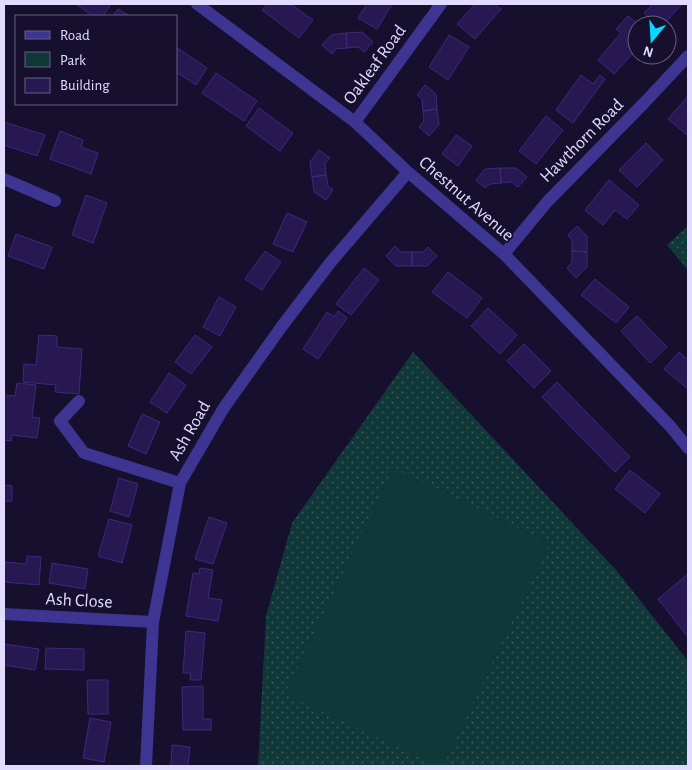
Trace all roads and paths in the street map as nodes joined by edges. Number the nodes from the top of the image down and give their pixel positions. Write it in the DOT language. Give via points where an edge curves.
graph roads {
  1 [pos="197,4"];
  2 [pos="441,4"];
  3 [pos="688,56"];
  4 [pos="355,122"];
  5 [pos="408,172"];
  6 [pos="4,179"];
  7 [pos="55,201"];
  8 [pos="504,254"];
  9 [pos="79,401"];
  10 [pos="688,448"];
  11 [pos="180,483"];
  12 [pos="4,614"];
  13 [pos="153,622"];
  14 [pos="146,766"];
  1 -- 4 [label="street, Chestnut Avenue"];
  2 -- 4 [label="street, Oakleaf Road"];
  3 -- 8 [label="street, Hawthorn Road" via="547,202"];
  4 -- 5 [label="street, Chestnut Avenue"];
  5 -- 8 [label="street, Chestnut Avenue"];
  5 -- 11 [label="street, Ash Road" via="330,263 282,326 223,408"];
  6 -- 7 [label="street"];
  8 -- 10 [label="street, Chestnut Avenue"];
  9 -- 11 [label="street" via="60,421 84,453"];
  11 -- 13 [label="street, Ash Road"];
  12 -- 13 [label="street, Ash Close"];
  13 -- 14 [label="street, Ash Road"];
}
